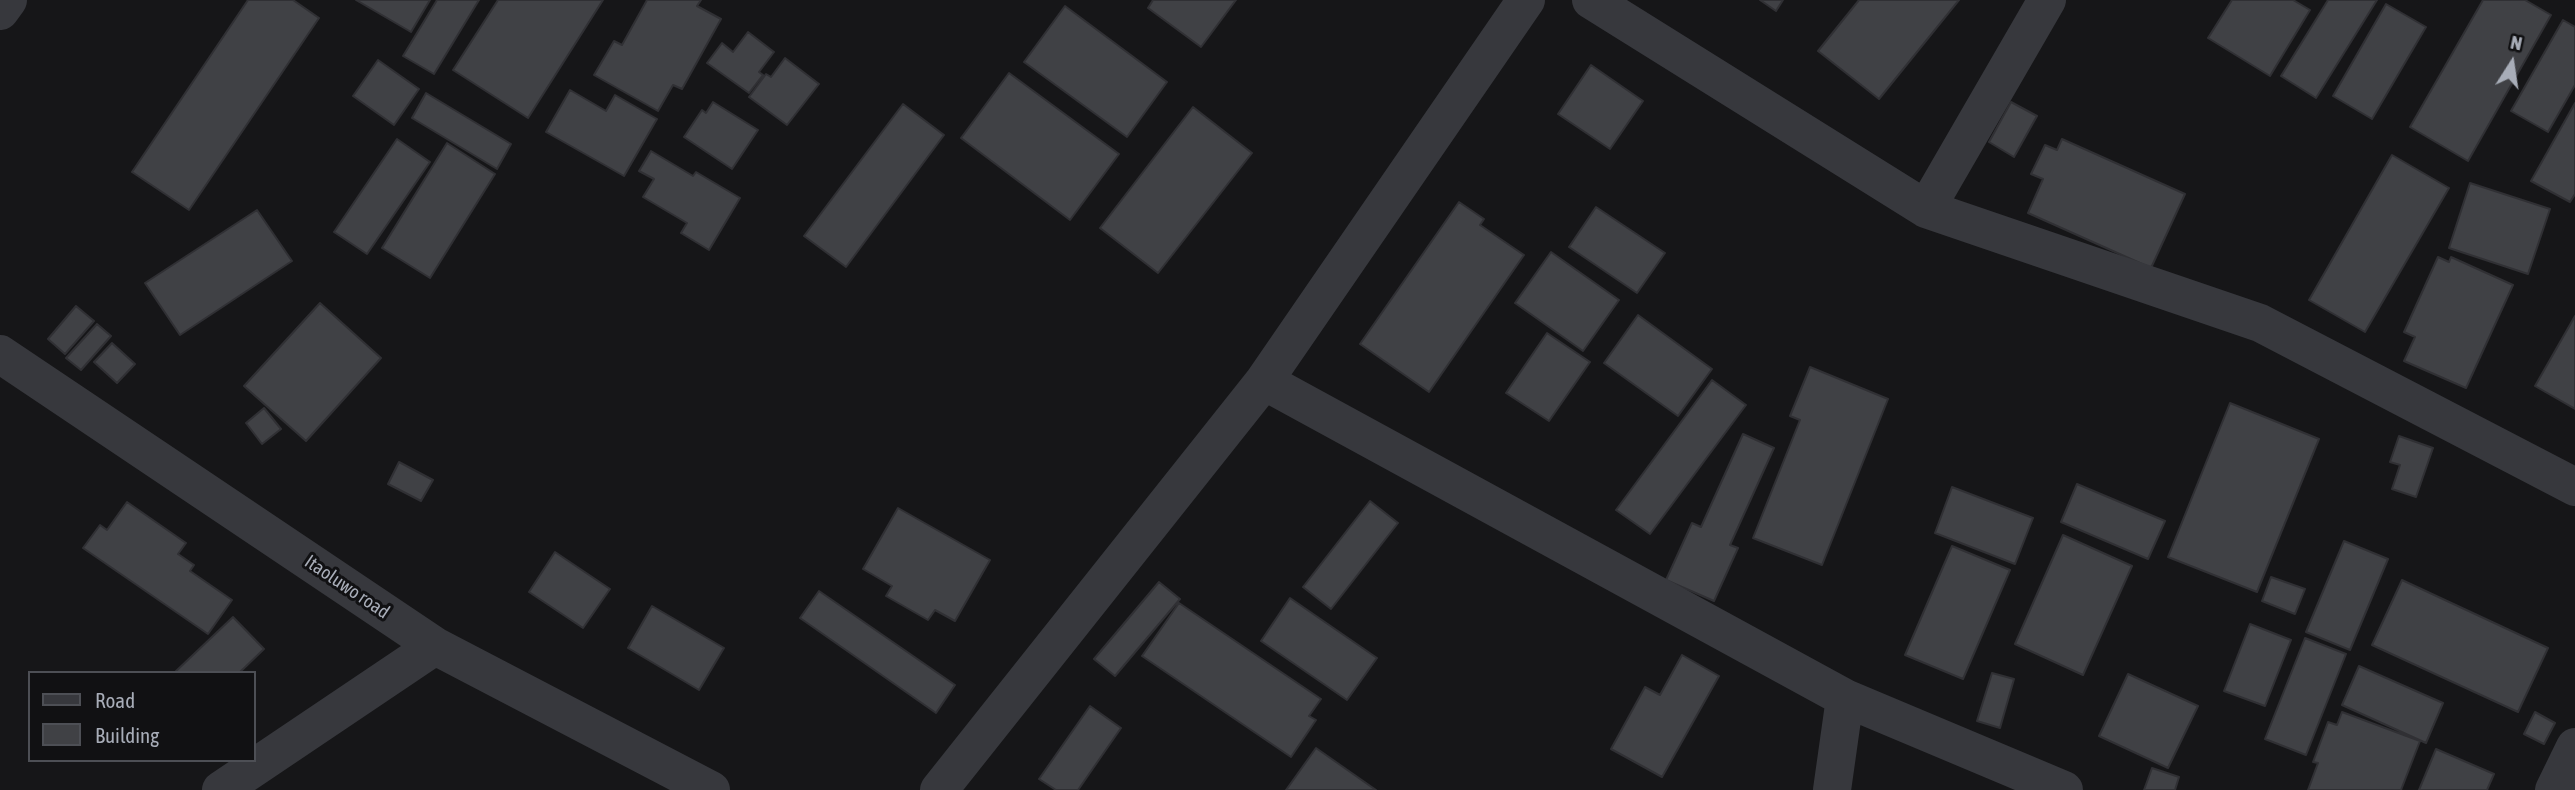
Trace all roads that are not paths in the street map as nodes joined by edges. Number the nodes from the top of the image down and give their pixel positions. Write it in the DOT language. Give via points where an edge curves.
graph roads {
  1 [pos="8,0"];
  2 [pos="1526,0"];
  3 [pos="1591,0"];
  4 [pos="2047,0"];
  5 [pos="0,11"];
  6 [pos="1926,209"];
  7 [pos="0,354"];
  8 [pos="1264,381"];
  9 [pos="2575,487"];
  10 [pos="435,646"];
  11 [pos="1845,698"];
  12 [pos="2575,747"];
  13 [pos="221,790"];
  14 [pos="711,790"];
  15 [pos="939,790"];
  16 [pos="1832,790"];
  17 [pos="2064,790"];
  18 [pos="2554,790"];
  1 -- 5 [label="street"];
  2 -- 8 [label="street"];
  3 -- 6 [label="street"];
  4 -- 6 [label="street"];
  6 -- 9 [label="street" via="2260,323"];
  7 -- 10 [label="street, Itaoluwo road"];
  8 -- 11 [label="street"];
  8 -- 15 [label="street"];
  10 -- 13 [label="street"];
  10 -- 14 [label="street, Itaoluwo road"];
  11 -- 16 [label="street"];
  11 -- 17 [label="street"];
  12 -- 18 [label="street"];
}
